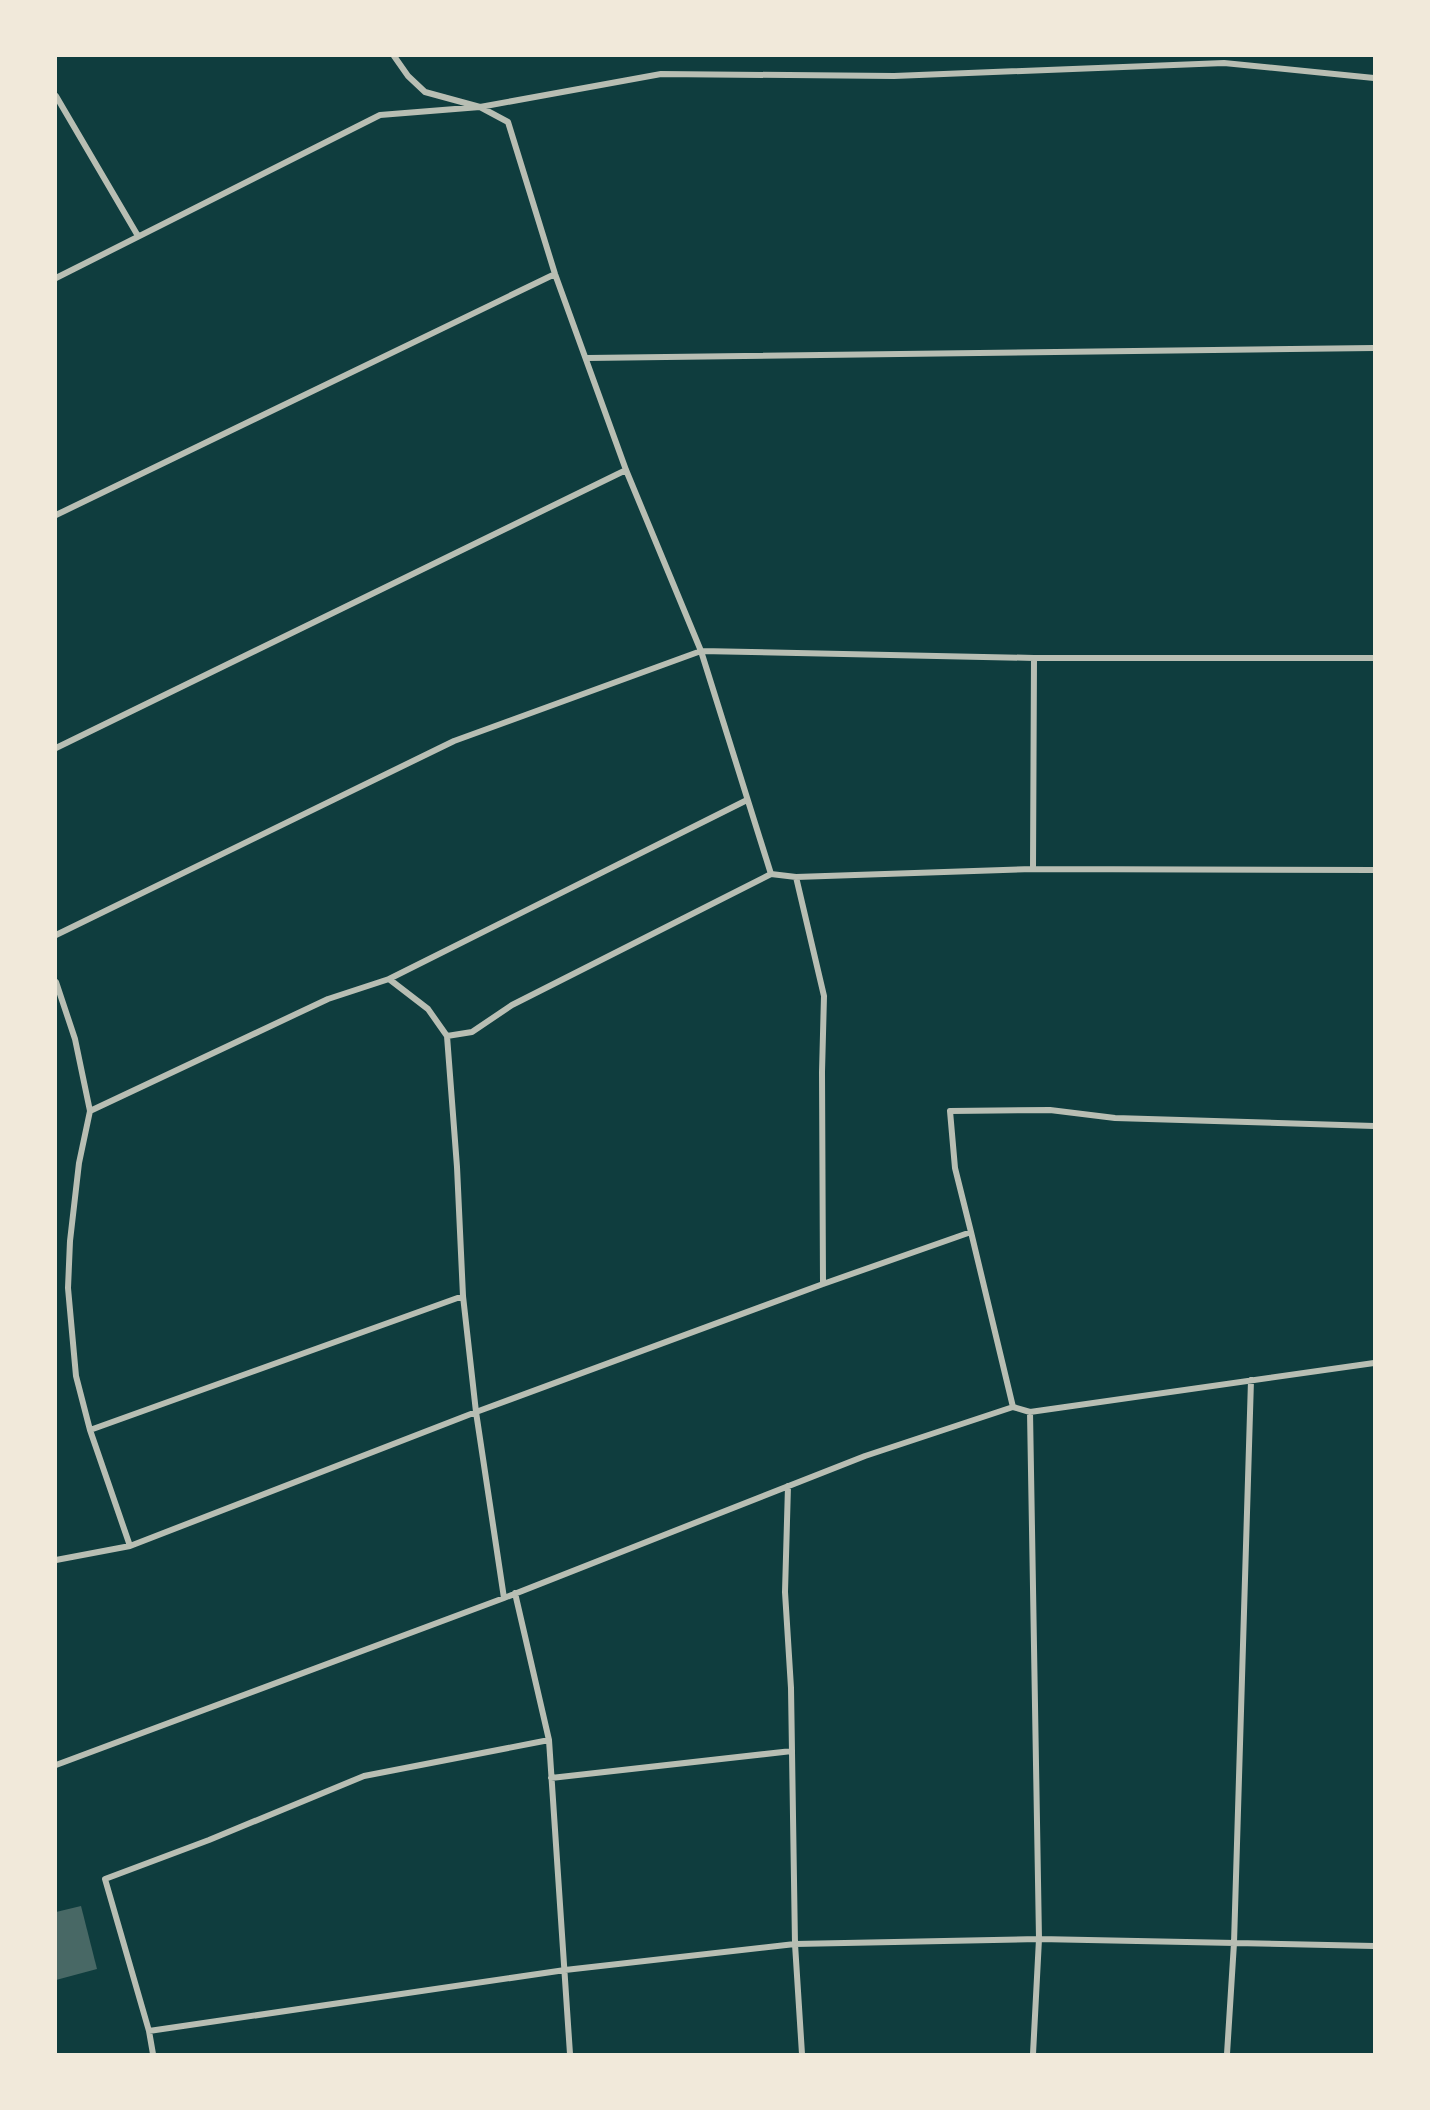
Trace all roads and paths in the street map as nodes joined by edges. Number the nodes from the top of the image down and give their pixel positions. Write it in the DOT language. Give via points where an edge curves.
graph roads {
  1 [pos="394,56"];
  2 [pos="1223,59"];
  3 [pos="1374,78"];
  4 [pos="56,96"];
  5 [pos="480,107"];
  6 [pos="138,236"];
  7 [pos="555,274"];
  8 [pos="56,278"];
  9 [pos="1374,348"];
  10 [pos="587,358"];
  11 [pos="626,470"];
  12 [pos="56,515"];
  13 [pos="701,651"];
  14 [pos="1034,658"];
  15 [pos="1374,658"];
  16 [pos="56,748"];
  17 [pos="747,800"];
  18 [pos="1033,869"];
  19 [pos="1374,870"];
  20 [pos="771,874"];
  21 [pos="796,877"];
  22 [pos="56,934"];
  23 [pos="389,979"];
  24 [pos="56,982"];
  25 [pos="447,1036"];
  26 [pos="90,1111"];
  27 [pos="1374,1126"];
  28 [pos="971,1232"];
  29 [pos="823,1284"];
  30 [pos="463,1296"];
  31 [pos="1374,1363"];
  32 [pos="1251,1380"];
  33 [pos="1013,1407"];
  34 [pos="476,1412"];
  35 [pos="1030,1412"];
  36 [pos="90,1430"];
  37 [pos="788,1486"];
  38 [pos="130,1546"];
  39 [pos="56,1560"];
  40 [pos="515,1593"];
  41 [pos="504,1598"];
  42 [pos="549,1740"];
  43 [pos="792,1751"];
  44 [pos="56,1765"];
  45 [pos="551,1778"];
  46 [pos="1039,1939"];
  47 [pos="1234,1943"];
  48 [pos="795,1944"];
  49 [pos="1374,1946"];
  50 [pos="565,1970"];
  51 [pos="149,2031"];
  52 [pos="153,2055"];
  53 [pos="570,2055"];
  54 [pos="802,2055"];
  55 [pos="1033,2055"];
  56 [pos="1227,2055"];
  1 -- 5 [label="street" via="425,92"];
  2 -- 3 [label="street"];
  2 -- 5 [label="street" via="894,76 661,74"];
  4 -- 6 [label="street"];
  5 -- 6 [label="street" via="380,115"];
  5 -- 7 [label="street" via="508,122"];
  6 -- 8 [label="street"];
  7 -- 10 [label="street"];
  7 -- 12 [label="street"];
  9 -- 10 [label="street"];
  10 -- 11 [label="street"];
  11 -- 13 [label="street"];
  11 -- 16 [label="street"];
  13 -- 14 [label="street"];
  13 -- 17 [label="street"];
  13 -- 22 [label="street" via="454,741"];
  14 -- 15 [label="street"];
  14 -- 18 [label="street"];
  17 -- 20 [label="street"];
  17 -- 23 [label="street"];
  18 -- 19 [label="street"];
  18 -- 21 [label="street"];
  20 -- 21 [label="street"];
  20 -- 25 [label="street" via="512,1005 472,1032"];
  21 -- 29 [label="street" via="824,996"];
  23 -- 25 [label="street" via="428,1009"];
  23 -- 26 [label="street" via="328,999"];
  24 -- 26 [label="street" via="75,1039"];
  25 -- 30 [label="street"];
  26 -- 36 [label="street" via="79,1163 68,1288 76,1376"];
  27 -- 28 [label="street" via="1115,1118 1050,1110 950,1111 955,1168"];
  28 -- 29 [label="street"];
  28 -- 33 [label="street"];
  29 -- 34 [label="street"];
  30 -- 34 [label="street"];
  30 -- 36 [label="street"];
  31 -- 32 [label="street"];
  32 -- 35 [label="street"];
  32 -- 47 [label="street"];
  33 -- 35 [label="street"];
  33 -- 37 [label="street"];
  34 -- 38 [label="street"];
  34 -- 41 [label="street"];
  35 -- 46 [label="street"];
  36 -- 38 [label="street"];
  37 -- 40 [label="street"];
  37 -- 43 [label="street" via="785,1592"];
  38 -- 39 [label="street"];
  40 -- 41 [label="street"];
  40 -- 42 [label="street"];
  41 -- 44 [label="street"];
  42 -- 45 [label="street"];
  42 -- 51 [label="street" via="364,1776 105,1879"];
  43 -- 45 [label="street"];
  43 -- 48 [label="street"];
  45 -- 50 [label="street"];
  46 -- 47 [label="street"];
  46 -- 48 [label="street"];
  46 -- 55 [label="street"];
  47 -- 49 [label="street"];
  47 -- 56 [label="street"];
  48 -- 50 [label="street"];
  48 -- 54 [label="street"];
  50 -- 51 [label="street"];
  50 -- 53 [label="street"];
  51 -- 52 [label="street"];
}
